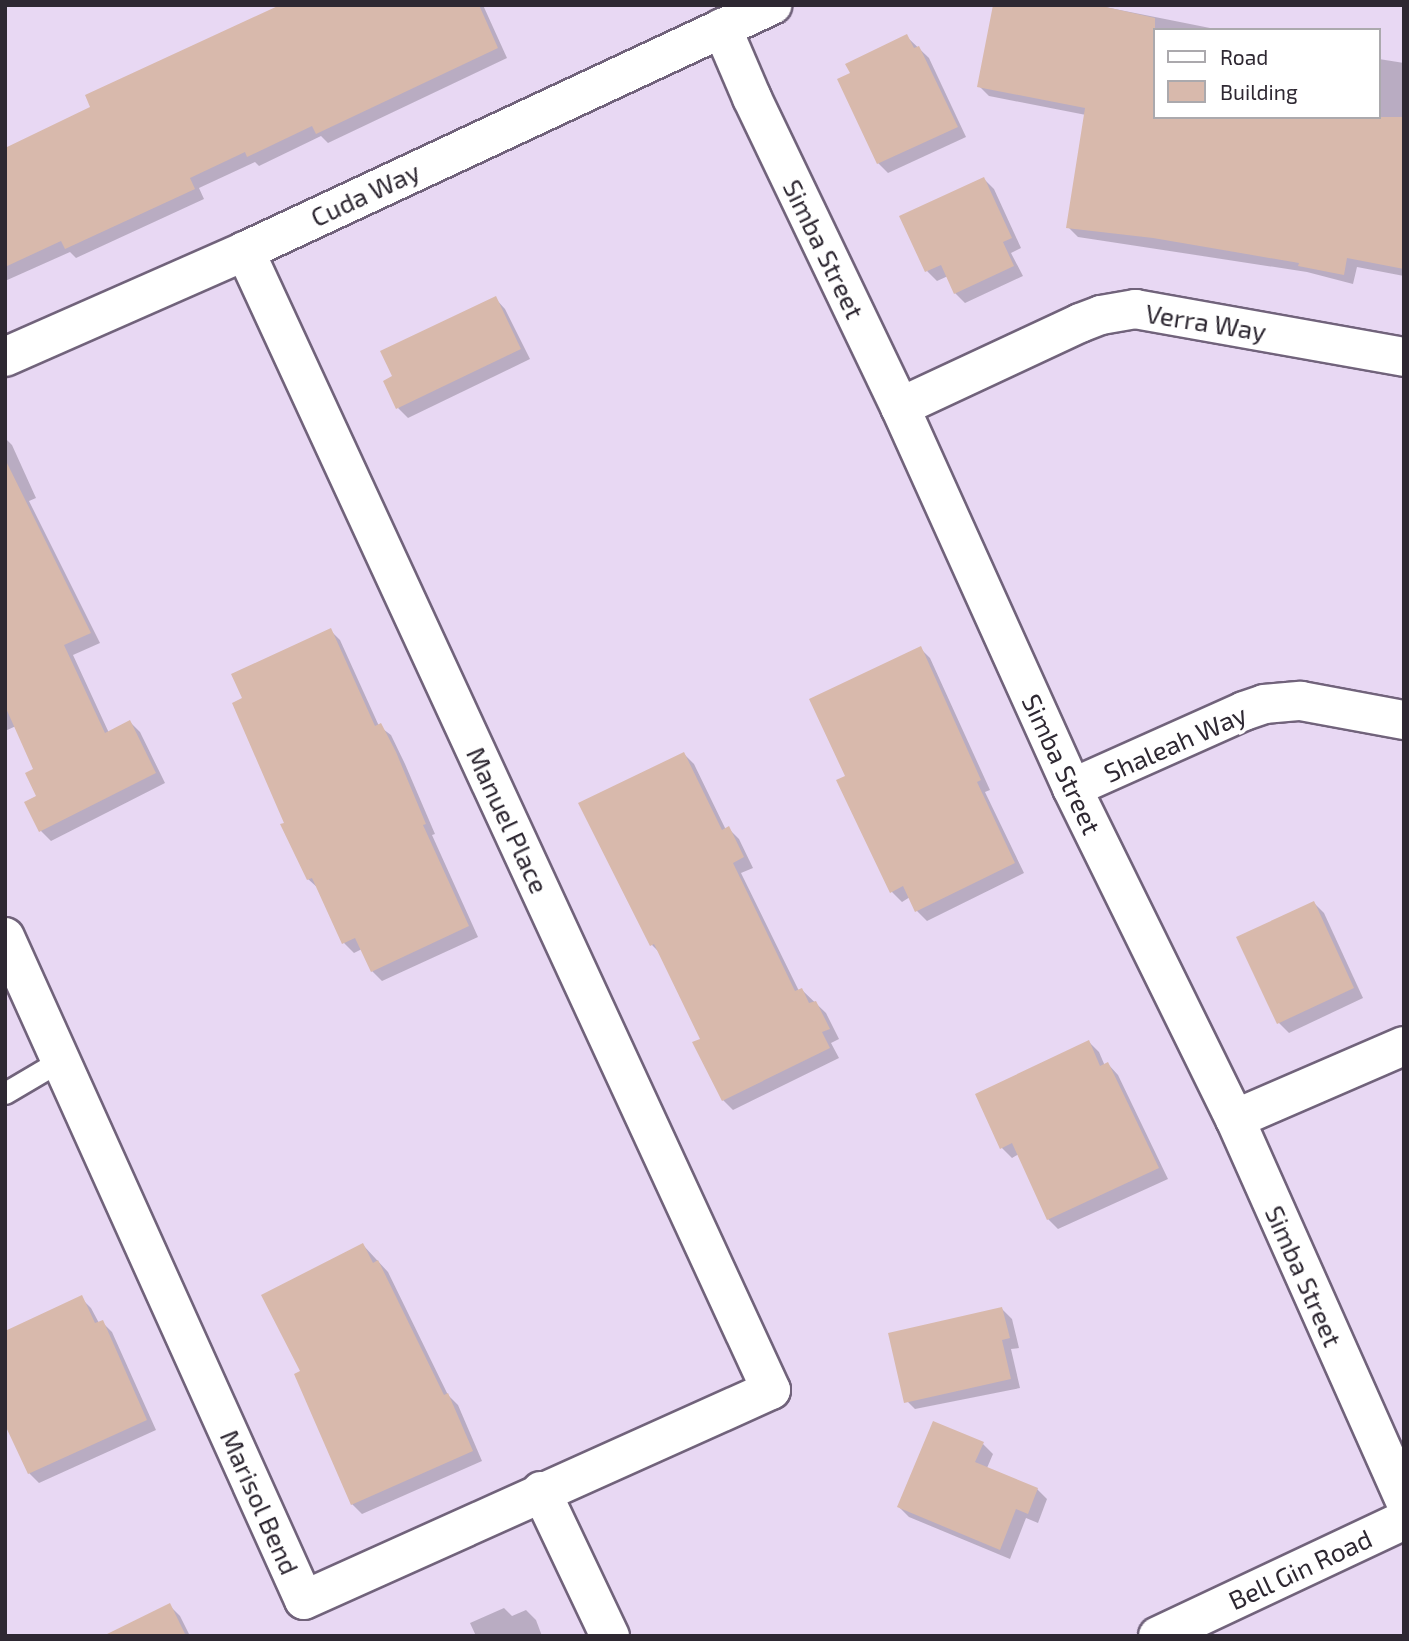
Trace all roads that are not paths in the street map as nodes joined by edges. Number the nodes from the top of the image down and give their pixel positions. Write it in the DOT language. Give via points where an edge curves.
graph roads {
  1 [pos="772,5"];
  2 [pos="722,27"];
  3 [pos="245,251"];
  4 [pos="1404,357"];
  5 [pos="5,358"];
  6 [pos="900,407"];
  7 [pos="1404,720"];
  8 [pos="1072,788"];
  9 [pos="5,937"];
  10 [pos="1404,1046"];
  11 [pos="61,1060"];
  12 [pos="5,1093"];
  13 [pos="1235,1119"];
  14 [pos="771,1390"];
  15 [pos="541,1490"];
  16 [pos="1404,1499"];
  17 [pos="1404,1521"];
  18 [pos="610,1636"];
  19 [pos="1158,1636"];
  1 -- 2 [label="street, Cuda Way"];
  2 -- 3 [label="street, Cuda Way"];
  2 -- 6 [label="street, Simba Street"];
  3 -- 5 [label="street, Cuda Way"];
  3 -- 14 [label="street, Manuel Place"];
  4 -- 6 [label="street, Verra Way" via="1135,309 1080,323"];
  6 -- 8 [label="street, Simba Street"];
  7 -- 8 [label="street, Shaleah Way" via="1301,701 1264,705"];
  8 -- 13 [label="street, Simba Street"];
  9 -- 11 [label="street, Marisol Bend"];
  10 -- 13 [label="street"];
  11 -- 12 [label="lane"];
  11 -- 15 [label="street, Marisol Bend" via="304,1600"];
  13 -- 16 [label="street, Simba Street"];
  14 -- 15 [label="street, Marisol Bend"];
  15 -- 18 [label="street"];
  17 -- 19 [label="street, Bell Gin Road"];
}
